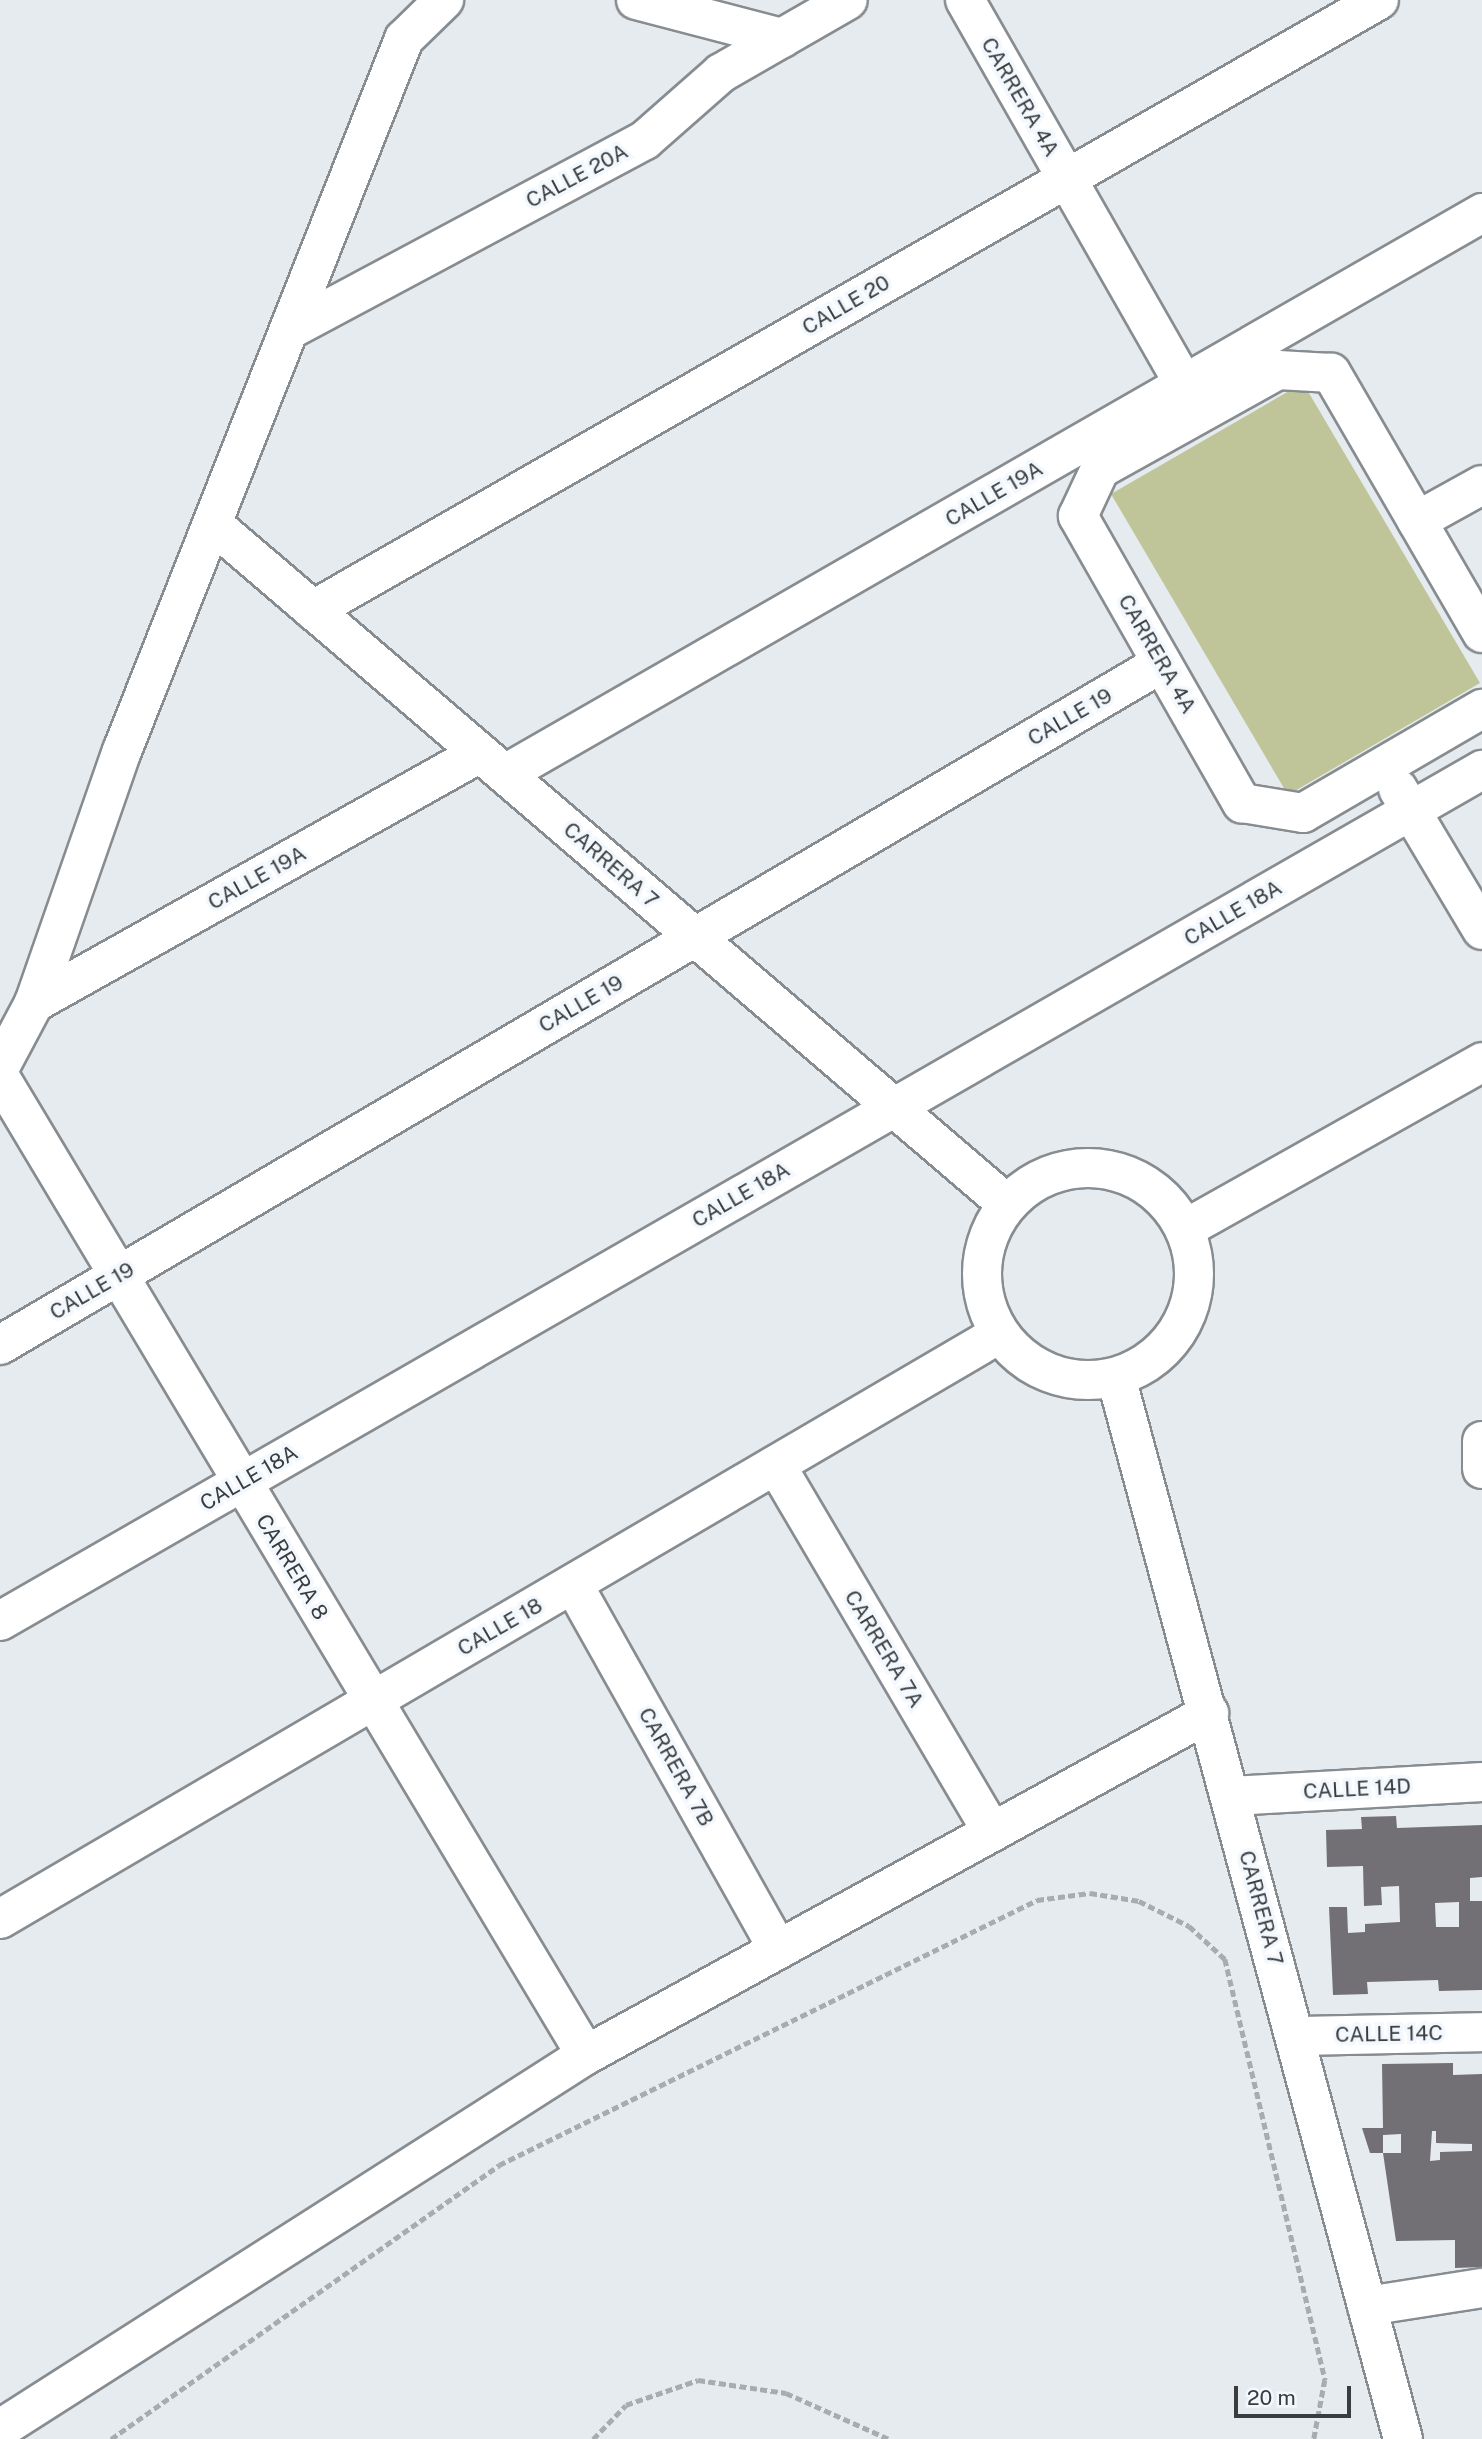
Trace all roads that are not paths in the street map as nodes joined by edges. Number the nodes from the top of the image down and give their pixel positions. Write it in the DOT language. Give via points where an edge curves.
graph roads {
  1 [pos="444,0"];
  2 [pos="636,0"];
  3 [pos="848,0"];
  4 [pos="965,0"];
  5 [pos="1379,0"];
  6 [pos="782,37"];
  7 [pos="1067,179"];
  8 [pos="1482,213"];
  9 [pos="291,329"];
  10 [pos="1192,398"];
  11 [pos="1482,485"];
  12 [pos="1417,521"];
  13 [pos="215,526"];
  14 [pos="313,610"];
  15 [pos="1482,633"];
  16 [pos="1162,663"];
  17 [pos="1482,709"];
  18 [pos="493,764"];
  19 [pos="1384,766"];
  20 [pos="1482,770"];
  21 [pos="1411,811"];
  22 [pos="1482,930"];
  23 [pos="695,937"];
  24 [pos="34,1003"];
  25 [pos="1482,1062"];
  26 [pos="0,1067"];
  27 [pos="0,1077"];
  28 [pos="894,1107"];
  29 [pos="1007,1204"];
  30 [pos="1185,1228"];
  31 [pos="118,1276"];
  32 [pos="999,1334"];
  33 [pos="0,1345"];
  34 [pos="1116,1377"];
  35 [pos="1482,1441"];
  36 [pos="776,1465"];
  37 [pos="1482,1469"];
  38 [pos="242,1482"];
  39 [pos="573,1584"];
  40 [pos="0,1621"];
  41 [pos="373,1701"];
  42 [pos="1209,1713"];
  43 [pos="1482,1782"];
  44 [pos="1232,1796"];
  45 [pos="992,1832"];
  46 [pos="0,1919"];
  47 [pos="778,1949"];
  48 [pos="1482,2032"];
  49 [pos="1295,2036"];
  50 [pos="586,2055"];
  51 [pos="1482,2288"];
  52 [pos="1367,2306"];
  53 [pos="3,2420"];
  54 [pos="1403,2439"];
  1 -- 9 [label="street" via="404,39"];
  2 -- 6 [label="street"];
  3 -- 6 [label="street, CALLE 20A"];
  4 -- 7 [label="street, CARRERA 4A"];
  5 -- 7 [label="street, CALLE 20"];
  6 -- 9 [label="street, CALLE 20A" via="721,74 645,140"];
  7 -- 10 [label="street, CARRERA 4A"];
  7 -- 14 [label="street, CALLE 20"];
  8 -- 10 [label="street, CALLE 19A"];
  9 -- 13 [label="street"];
  10 -- 12 [label="street, CARRERA 4A" via="1278,370 1331,373"];
  10 -- 16 [label="street, CARRERA 4A" via="1100,469 1078,516"];
  10 -- 18 [label="street, CALLE 19A"];
  11 -- 12 [label="street"];
  12 -- 15 [label="street, CARRERA 4A"];
  13 -- 14 [label="street, CARRERA 7"];
  13 -- 24 [label="street" via="122,751"];
  14 -- 18 [label="street, CARRERA 7"];
  16 -- 19 [label="street, CARRERA 4A" via="1242,803 1303,813"];
  16 -- 23 [label="street, CALLE 19"];
  17 -- 19 [label="street, CARRERA 4A"];
  18 -- 23 [label="street, CARRERA 7"];
  18 -- 24 [label="street, CALLE 19A"];
  19 -- 21 [label="street"];
  20 -- 21 [label="street, CALLE 18A"];
  21 -- 22 [label="street"];
  21 -- 28 [label="street, CALLE 18A"];
  23 -- 28 [label="street, CARRERA 7"];
  23 -- 31 [label="street, CALLE 19"];
  24 -- 26 [label="street"];
  25 -- 30 [label="street"];
  27 -- 31 [label="street, CARRERA 8"];
  28 -- 29 [label="street, CARRERA 7"];
  28 -- 38 [label="street, CALLE 18A"];
  29 -- 30 [label="street" via="1050,1174 1103,1168 1151,1188 1171,1206"];
  29 -- 32 [label="street" via="985,1245 981,1268 988,1314"];
  30 -- 34 [label="street" via="1195,1281 1190,1307 1162,1351"];
  31 -- 33 [label="street, CALLE 19"];
  31 -- 38 [label="street, CARRERA 8"];
  32 -- 34 [label="street" via="1022,1358 1051,1374 1072,1380"];
  32 -- 36 [label="street, CALLE 18"];
  34 -- 42 [label="street, CARRERA 7"];
  35 -- 37 [label="street"];
  36 -- 39 [label="street, CALLE 18"];
  36 -- 45 [label="street, CARRERA 7A"];
  38 -- 40 [label="street, CALLE 18A"];
  38 -- 41 [label="street, CARRERA 8"];
  39 -- 41 [label="street, CALLE 18"];
  39 -- 47 [label="street, CARRERA 7B"];
  41 -- 46 [label="street, CALLE 18"];
  41 -- 50 [label="street, CARRERA 8"];
  42 -- 44 [label="street, CARRERA 7"];
  42 -- 45 [label="street"];
  43 -- 44 [label="street, CALLE 14D"];
  44 -- 49 [label="street, CARRERA 7"];
  45 -- 47 [label="street"];
  47 -- 50 [label="street"];
  48 -- 49 [label="street, CALLE 14C"];
  49 -- 52 [label="street, CARRERA 7"];
  50 -- 53 [label="street"];
  51 -- 52 [label="street"];
  52 -- 54 [label="street, CARRERA 7"];
}
